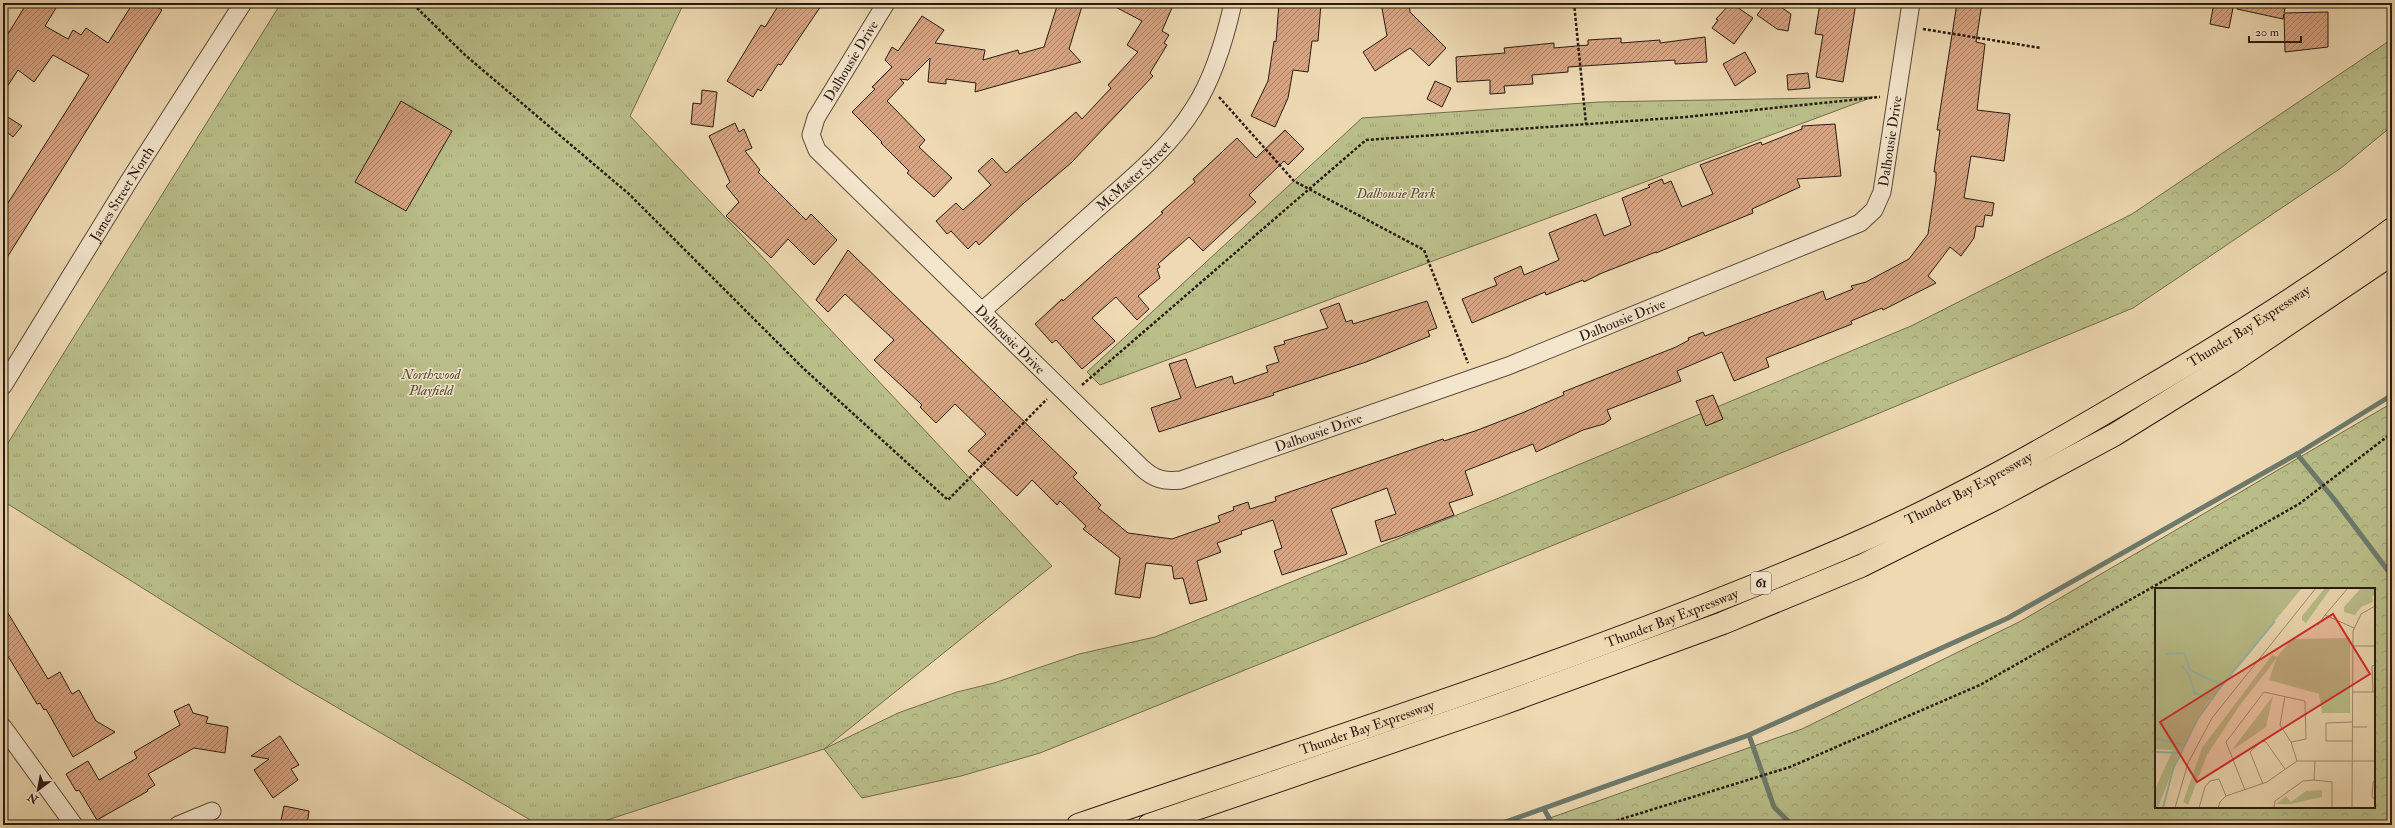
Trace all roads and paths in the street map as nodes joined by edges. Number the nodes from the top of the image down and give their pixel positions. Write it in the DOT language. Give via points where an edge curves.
graph roads {
  1 [pos="243,3"];
  2 [pos="886,3"];
  3 [pos="1232,3"];
  4 [pos="1574,3"];
  5 [pos="1910,3"];
  6 [pos="417,8"];
  7 [pos="1907,27"];
  8 [pos="2041,48"];
  9 [pos="1208,82"];
  10 [pos="1897,95"];
  11 [pos="1586,124"];
  12 [pos="1309,190"];
  13 [pos="2392,229"];
  14 [pos="2392,254"];
  15 [pos="982,311"];
  16 [pos="1473,378"];
  17 [pos="3,386"];
  18 [pos="1064,392"];
  19 [pos="2392,433"];
  20 [pos="3,727"];
  21 [pos="212,811"];
  22 [pos="74,825"];
  23 [pos="178,825"];
  24 [pos="1078,825"];
  25 [pos="1149,825"];
  26 [pos="1602,825"];
  1 -- 17 [label="street, James Street North" via="129,181"];
  2 -- 15 [label="street, Dalhousie Drive" via="816,118 811,135 812,143"];
  3 -- 9 [label="street, McMaster Street" via="1219,54"];
  4 -- 11 [label="path"];
  5 -- 7 [label="street, Dalhousie Drive"];
  6 -- 18 [label="path" via="465,55 629,194 803,368 948,500"];
  7 -- 8 [label="path"];
  7 -- 10 [label="street, Dalhousie Drive"];
  9 -- 12 [label="path" via="1228,109 1294,181"];
  9 -- 15 [label="street, McMaster Street" via="1182,126 1157,155"];
  10 -- 11 [label="path" via="1686,117"];
  10 -- 16 [label="street, Dalhousie Drive" via="1882,192 1874,210 1860,223"];
  11 -- 12 [label="path" via="1366,140"];
  12 -- 16 [label="path" via="1424,250"];
  12 -- 18 [label="path"];
  13 -- 24 [label="highway, Thunder Bay Expressway / 61" via="2218,346 2108,411 1984,481 1849,546 1711,604 1491,684"];
  14 -- 25 [label="highway, Thunder Bay Expressway / 61" via="2236,359 2114,435 1860,566 1723,623 1499,705"];
  15 -- 18 [label="street, Dalhousie Drive"];
  16 -- 18 [label="street, Dalhousie Drive" via="1181,480 1171,481 1151,476"];
  19 -- 26 [label="path" via="2299,504 1980,685 1790,767"];
  20 -- 22 [label="street"];
  21 -- 23 [label="street"];
}
